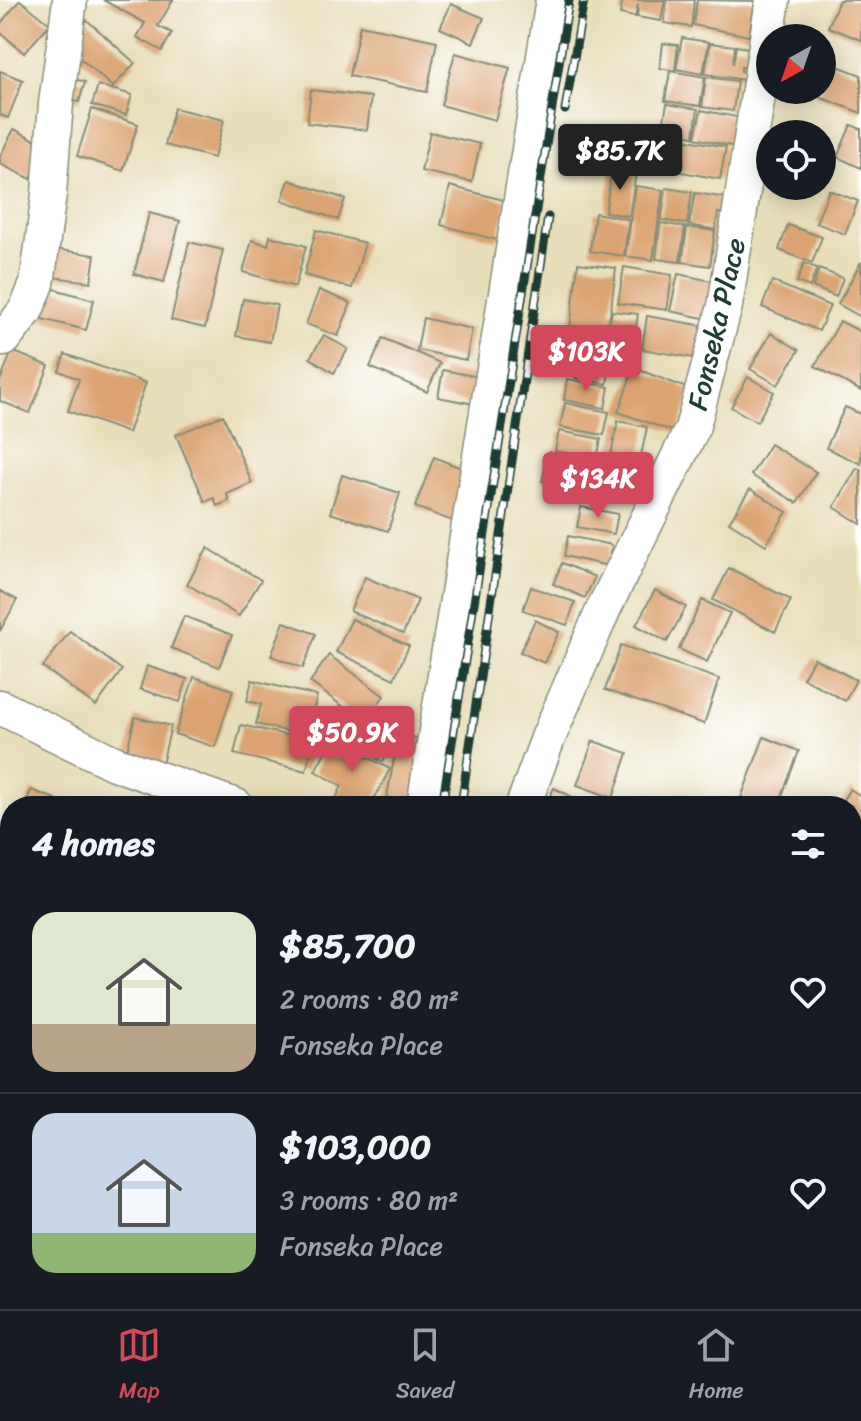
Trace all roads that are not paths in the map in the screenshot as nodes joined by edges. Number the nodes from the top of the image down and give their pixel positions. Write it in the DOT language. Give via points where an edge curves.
graph roads {
  1 [pos="70,0"];
  2 [pos="553,0"];
  3 [pos="773,0"];
  4 [pos="0,338"];
  5 [pos="0,707"];
  6 [pos="208,796"];
  7 [pos="426,796"];
  8 [pos="527,796"];
  1 -- 4 [label="street" via="37,284 26,310"];
  2 -- 7 [label="street"];
  3 -- 8 [label="street, Fonseka Place" via="725,306 692,429 604,608"];
  5 -- 6 [label="street" via="114,763"];
}
